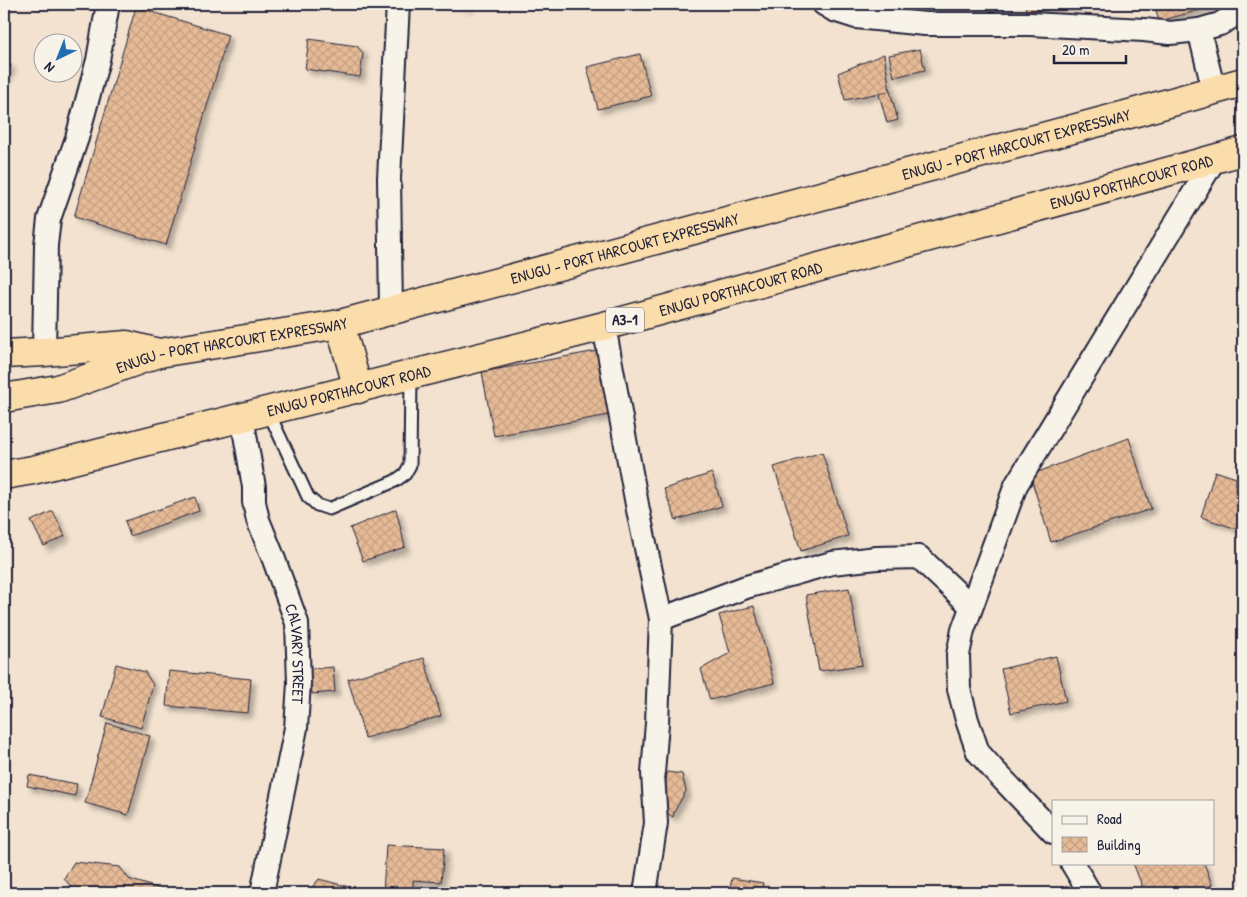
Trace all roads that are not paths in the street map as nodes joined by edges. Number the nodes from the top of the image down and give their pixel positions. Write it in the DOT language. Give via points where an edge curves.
graph roads {
  1 [pos="108,4"];
  2 [pos="398,4"];
  3 [pos="824,4"];
  4 [pos="1243,10"];
  5 [pos="1199,30"];
  6 [pos="1243,82"];
  7 [pos="1211,91"];
  8 [pos="1243,152"];
  9 [pos="1214,160"];
  10 [pos="391,310"];
  11 [pos="340,324"];
  12 [pos="604,326"];
  13 [pos="44,352"];
  14 [pos="159,353"];
  15 [pos="4,354"];
  16 [pos="411,376"];
  17 [pos="358,389"];
  18 [pos="4,398"];
  19 [pos="255,414"];
  20 [pos="33,470"];
  21 [pos="4,476"];
  22 [pos="4,487"];
  23 [pos="971,606"];
  24 [pos="661,619"];
  25 [pos="1052,831"];
  26 [pos="1073,864"];
  27 [pos="262,893"];
  28 [pos="645,893"];
  29 [pos="1090,893"];
  1 -- 13 [label="street" via="98,60 77,138 49,219"];
  2 -- 10 [label="street" via="388,178"];
  3 -- 5 [label="street" via="856,18 925,24 1030,24 1170,33"];
  4 -- 5 [label="street" via="1220,24"];
  5 -- 7 [label="street"];
  6 -- 7 [label="highway, ENUGU - PORT HARCOURT EXPRESSWAY"];
  7 -- 10 [label="highway, ENUGU - PORT HARCOURT EXPRESSWAY"];
  8 -- 9 [label="highway, ENUGU PORTHACOURT ROAD / A3-1"];
  9 -- 12 [label="highway, ENUGU PORTHACOURT ROAD / A3-1"];
  9 -- 23 [label="street" via="1016,484"];
  10 -- 11 [label="highway, ENUGU - PORT HARCOURT EXPRESSWAY"];
  11 -- 14 [label="highway, ENUGU - PORT HARCOURT EXPRESSWAY"];
  11 -- 17 [label="highway"];
  12 -- 16 [label="highway, ENUGU PORTHACOURT ROAD / A3-1"];
  12 -- 24 [label="street"];
  13 -- 14 [label="highway" via="127,345"];
  13 -- 15 [label="highway"];
  14 -- 18 [label="highway, ENUGU - PORT HARCOURT EXPRESSWAY" via="58,389"];
  16 -- 17 [label="highway, ENUGU PORTHACOURT ROAD / A3-1"];
  16 -- 19 [label="lane" via="410,465 405,474 329,509 308,497"];
  17 -- 19 [label="highway, ENUGU PORTHACOURT ROAD / A3-1"];
  19 -- 20 [label="highway, ENUGU PORTHACOURT ROAD / A3-1"];
  19 -- 27 [label="street, CALVARY STREET" via="254,502 297,624 299,683 296,728"];
  20 -- 21 [label="highway, ENUGU PORTHACOURT ROAD / A3-1"];
  20 -- 22 [label="highway"];
  23 -- 24 [label="street" via="919,557 877,558 832,563 746,587"];
  23 -- 25 [label="street" via="958,655 959,689 978,752"];
  24 -- 28 [label="street" via="653,773 656,823"];
  26 -- 29 [label="street"];
}
